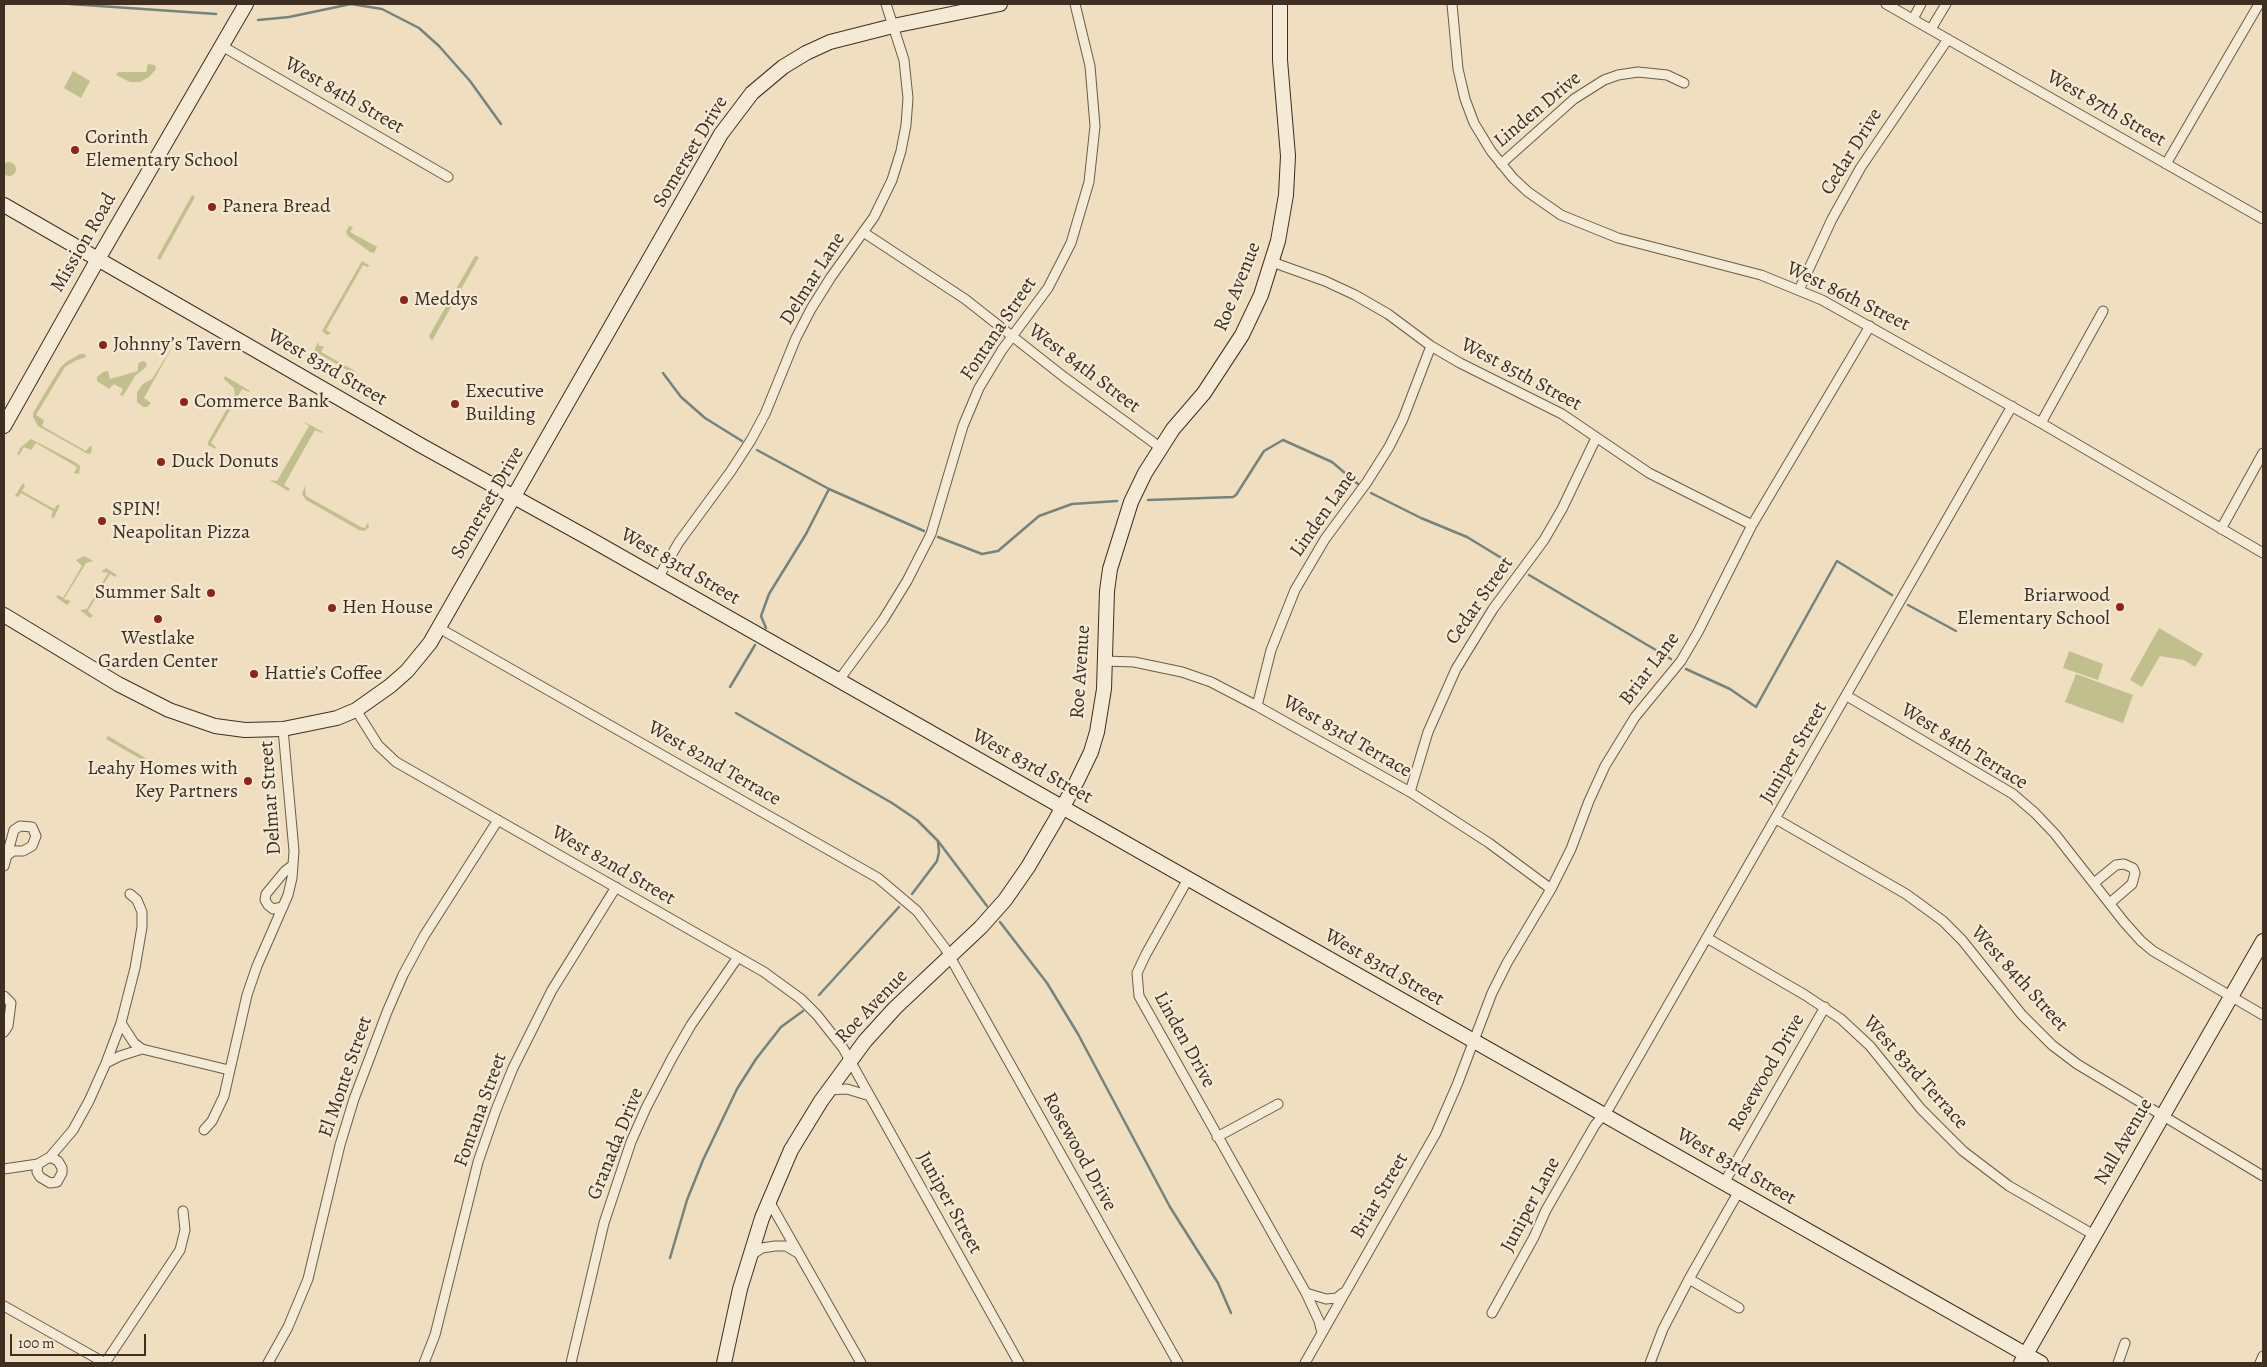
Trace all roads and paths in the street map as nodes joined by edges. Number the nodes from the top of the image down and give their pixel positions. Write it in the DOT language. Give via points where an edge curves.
graph roads {
  1 [pos="246,4"];
  2 [pos="886,4"];
  3 [pos="1000,4"];
  4 [pos="1075,4"];
  5 [pos="1280,4"];
  6 [pos="1452,4"];
  7 [pos="1886,4"];
  8 [pos="1921,4"];
  9 [pos="1946,4"];
  10 [pos="2259,4"];
  11 [pos="1912,19"];
  12 [pos="893,26"];
  13 [pos="1931,30"];
  14 [pos="1948,39"];
  15 [pos="222,46"];
  16 [pos="1684,83"];
  17 [pos="1501,164"];
  18 [pos="2166,164"];
  19 [pos="448,177"];
  20 [pos="4,205"];
  21 [pos="2263,219"];
  22 [pos="864,232"];
  23 [pos="98,259"];
  24 [pos="1272,262"];
  25 [pos="1799,290"];
  26 [pos="2103,311"];
  27 [pos="1870,326"];
  28 [pos="1013,337"];
  29 [pos="1431,346"];
  30 [pos="2012,406"];
  31 [pos="2041,422"];
  32 [pos="4,426"];
  33 [pos="1596,438"];
  34 [pos="1161,448"];
  35 [pos="2263,453"];
  36 [pos="514,497"];
  37 [pos="1752,525"];
  38 [pos="2220,529"];
  39 [pos="2263,554"];
  40 [pos="658,578"];
  41 [pos="4,615"];
  42 [pos="439,628"];
  43 [pos="1105,660"];
  44 [pos="839,680"];
  45 [pos="1847,696"];
  46 [pos="1257,706"];
  47 [pos="356,710"];
  48 [pos="283,729"];
  49 [pos="1410,792"];
  50 [pos="1063,807"];
  51 [pos="1776,819"];
  52 [pos="498,820"];
  53 [pos="8,855"];
  54 [pos="293,864"];
  55 [pos="4,866"];
  56 [pos="1188,879"];
  57 [pos="2094,883"];
  58 [pos="616,887"];
  59 [pos="1551,889"];
  60 [pos="130,894"];
  61 [pos="2110,903"];
  62 [pos="283,907"];
  63 [pos="1707,938"];
  64 [pos="2263,941"];
  65 [pos="738,957"];
  66 [pos="950,957"];
  67 [pos="4,996"];
  68 [pos="2231,996"];
  69 [pos="1825,1008"];
  70 [pos="2263,1015"];
  71 [pos="121,1023"];
  72 [pos="4,1032"];
  73 [pos="1474,1041"];
  74 [pos="142,1049"];
  75 [pos="850,1059"];
  76 [pos="106,1063"];
  77 [pos="229,1070"];
  78 [pos="828,1090"];
  79 [pos="870,1096"];
  80 [pos="1278,1104"];
  81 [pos="1603,1115"];
  82 [pos="2162,1115"];
  83 [pos="204,1130"];
  84 [pos="1217,1137"];
  85 [pos="50,1157"];
  86 [pos="38,1164"];
  87 [pos="4,1169"];
  88 [pos="2263,1176"];
  89 [pos="1724,1183"];
  90 [pos="1739,1191"];
  91 [pos="769,1201"];
  92 [pos="183,1211"];
  93 [pos="2094,1236"];
  94 [pos="800,1254"];
  95 [pos="749,1256"];
  96 [pos="1689,1279"];
  97 [pos="1345,1292"];
  98 [pos="1306,1293"];
  99 [pos="4,1306"];
  100 [pos="1739,1308"];
  101 [pos="1492,1313"];
  102 [pos="1322,1333"];
  103 [pos="2125,1342"];
  104 [pos="2263,1356"];
  105 [pos="2024,1359"];
  106 [pos="105,1363"];
  107 [pos="268,1363"];
  108 [pos="424,1363"];
  109 [pos="571,1363"];
  110 [pos="724,1363"];
  111 [pos="861,1363"];
  112 [pos="1019,1363"];
  113 [pos="1178,1363"];
  114 [pos="1304,1363"];
  115 [pos="1650,1363"];
  116 [pos="2041,1363"];
  117 [pos="2118,1363"];
  118 [pos="2260,1363"];
  1 -- 15 [label="street, Mission Road"];
  2 -- 12 [label="street, Delmar Lane"];
  3 -- 12 [label="street, Somerset Drive"];
  4 -- 28 [label="street, Fontana Street" via="1093,91 1095,126 1089,182 1071,243 1059,268"];
  5 -- 24 [label="street, Roe Avenue" via="1280,60 1288,156 1285,202"];
  6 -- 17 [label="street, West 86th Street" via="1458,69 1465,99 1480,135"];
  7 -- 11 [label="street, West 87th Street"];
  8 -- 11 [label="street"];
  9 -- 13 [label="street"];
  10 -- 18 [label="street"];
  11 -- 13 [label="street, West 87th Street"];
  12 -- 22 [label="street, Delmar Lane" via="904,60 908,98 906,125 892,180"];
  12 -- 36 [label="street, Somerset Drive" via="853,35 806,53 767,79 736,112"];
  13 -- 14 [label="street, West 87th Street"];
  14 -- 18 [label="street, West 87th Street"];
  14 -- 25 [label="street, Cedar Drive" via="1861,167"];
  15 -- 19 [label="street, West 84th Street"];
  15 -- 23 [label="street, Mission Road"];
  16 -- 17 [label="street, Linden Drive" via="1667,76 1638,72 1604,80 1574,98"];
  17 -- 25 [label="street, West 86th Street" via="1528,192 1581,225 1618,238 1742,269"];
  18 -- 21 [label="street, West 87th Street"];
  20 -- 23 [label="street, West 83rd Street"];
  22 -- 28 [label="street, West 84th Street" via="935,277"];
  22 -- 40 [label="street, Delmar Lane" via="811,309 765,414 745,450 679,542"];
  23 -- 32 [label="street, Mission Road"];
  23 -- 36 [label="street, West 83rd Street"];
  24 -- 29 [label="street, West 85th Street" via="1355,295 1388,314"];
  24 -- 34 [label="street, Roe Avenue" via="1253,313 1227,362"];
  25 -- 27 [label="street, West 86th Street"];
  26 -- 31 [label="street"];
  27 -- 30 [label="street, West 86th Street"];
  27 -- 37 [label="street, Briar Lane"];
  28 -- 34 [label="street, West 84th Street"];
  28 -- 44 [label="street, Fontana Street" via="986,375 972,404 939,511 916,565 883,620"];
  29 -- 33 [label="street, West 85th Street" via="1562,414"];
  29 -- 46 [label="street, Linden Lane" via="1389,447 1325,538 1295,590 1271,650"];
  30 -- 31 [label="street, West 86th Street"];
  30 -- 45 [label="street, Juniper Street"];
  31 -- 38 [label="street, West 86th Street"];
  33 -- 37 [label="street, West 85th Street" via="1664,482"];
  33 -- 49 [label="street, Cedar Street" via="1544,540 1493,609 1456,669 1428,732"];
  34 -- 43 [label="street, Roe Avenue" via="1132,502 1112,560 1107,591"];
  35 -- 38 [label="street"];
  36 -- 40 [label="street, West 83rd Street"];
  36 -- 42 [label="street, Somerset Drive"];
  37 -- 59 [label="street, Briar Lane" via="1681,661 1635,717 1604,766"];
  38 -- 39 [label="street, West 86th Street"];
  40 -- 44 [label="street, West 83rd Street"];
  41 -- 48 [label="street, Somerset Drive" via="112,681 178,714 236,730"];
  42 -- 47 [label="street, Somerset Drive" via="407,671"];
  42 -- 66 [label="street, West 82nd Terrace" via="878,878 917,911"];
  43 -- 46 [label="street, West 83rd Terrace" via="1182,672 1211,682"];
  43 -- 50 [label="street, Roe Avenue" via="1097,732"];
  44 -- 50 [label="street, West 83rd Street"];
  45 -- 51 [label="street, Juniper Street"];
  45 -- 57 [label="street, West 84th Terrace" via="2013,794 2055,834"];
  46 -- 49 [label="street, West 83rd Terrace"];
  47 -- 48 [label="street, Somerset Drive" via="337,718"];
  47 -- 52 [label="street, West 82nd Street" via="371,736 390,758"];
  48 -- 54 [label="street, Delmar Street" via="294,842"];
  49 -- 59 [label="street, West 83rd Terrace" via="1489,843"];
  50 -- 56 [label="street, West 83rd Street"];
  50 -- 66 [label="street, Roe Avenue" via="1005,900"];
  51 -- 63 [label="street, Juniper Street"];
  51 -- 82 [label="street, West 84th Street" via="1917,901 1962,940 2022,1015 2052,1045 2077,1064"];
  52 -- 58 [label="street, West 82nd Street"];
  52 -- 107 [label="street, El Monte Street" via="424,936 387,1012 340,1144 308,1279 288,1327"];
  53 -- 55 [label="street"];
  54 -- 62 [label="street, Delmar Street"];
  54 -- 62 [label="street, Delmar Street" via="266,894 265,900 273,909"];
  56 -- 73 [label="street, West 83rd Street"];
  56 -- 84 [label="street, Linden Drive" via="1146,954 1136,983 1145,1008"];
  57 -- 61 [label="street, West 84th Terrace"];
  57 -- 61 [label="street" via="2116,866 2124,864 2136,873 2132,884"];
  58 -- 65 [label="street, West 82nd Street"];
  58 -- 108 [label="street, Fontana Street" via="552,990 503,1093 478,1162 436,1335"];
  59 -- 73 [label="street, Briar Lane" via="1507,963"];
  60 -- 71 [label="street" via="142,912 142,927"];
  61 -- 68 [label="street, West 84th Terrace" via="2153,951"];
  62 -- 77 [label="street, Delmar Street" via="247,995"];
  63 -- 69 [label="street, West 83rd Terrace"];
  63 -- 81 [label="street, Juniper Street"];
  64 -- 68 [label="street, Nall Avenue"];
  65 -- 75 [label="street, West 82nd Street" via="782,983 801,999"];
  65 -- 109 [label="street, Granada Drive" via="672,1058 631,1142 604,1223"];
  66 -- 75 [label="street, Roe Avenue" via="895,1008"];
  66 -- 113 [label="street, Rosewood Drive"];
  67 -- 72 [label="street" via="11,1003"];
  68 -- 70 [label="street, West 84th Terrace"];
  68 -- 82 [label="street, Nall Avenue"];
  69 -- 89 [label="street, Rosewood Drive"];
  69 -- 93 [label="street, West 83rd Terrace" via="1853,1028 1921,1109 1963,1151 2009,1186"];
  71 -- 74 [label="street" via="130,1039"];
  71 -- 76 [label="street"];
  73 -- 81 [label="street, West 83rd Street"];
  73 -- 97 [label="street, Briar Street" via="1436,1132"];
  74 -- 76 [label="street"];
  74 -- 77 [label="street"];
  75 -- 78 [label="street, Roe Avenue"];
  75 -- 79 [label="street, Juniper Street"];
  76 -- 85 [label="street" via="74,1130"];
  77 -- 83 [label="street, Delmar Street" via="218,1111"];
  78 -- 79 [label="street" via="847,1089"];
  78 -- 91 [label="street, Roe Avenue" via="791,1150"];
  79 -- 112 [label="street, Juniper Street"];
  80 -- 84 [label="street"];
  81 -- 89 [label="street, West 83rd Street"];
  81 -- 101 [label="street, Juniper Lane" via="1546,1210"];
  82 -- 88 [label="street, West 84th Street"];
  82 -- 93 [label="street, Nall Avenue"];
  84 -- 98 [label="street, Linden Drive"];
  85 -- 86 [label="street"];
  85 -- 86 [label="street" via="62,1168 57,1182 50,1183 40,1177"];
  86 -- 87 [label="street"];
  89 -- 90 [label="street, West 83rd Street"];
  90 -- 96 [label="street"];
  90 -- 105 [label="street, West 83rd Street"];
  91 -- 94 [label="street"];
  91 -- 95 [label="street, Roe Avenue"];
  92 -- 106 [label="street" via="185,1230 180,1250"];
  93 -- 105 [label="street, Nall Avenue"];
  94 -- 95 [label="street" via="781,1246 762,1248"];
  94 -- 111 [label="street"];
  95 -- 110 [label="street, Roe Avenue"];
  96 -- 100 [label="street"];
  96 -- 115 [label="street" via="1663,1329"];
  97 -- 98 [label="street" via="1331,1299"];
  97 -- 102 [label="street, Briar Street"];
  98 -- 102 [label="street, Linden Drive"];
  99 -- 106 [label="street"];
  102 -- 114 [label="street, Briar Street"];
  103 -- 117 [label="street"];
  104 -- 118 [label="street"];
  105 -- 116 [label="street, West 83rd Street"];
}
